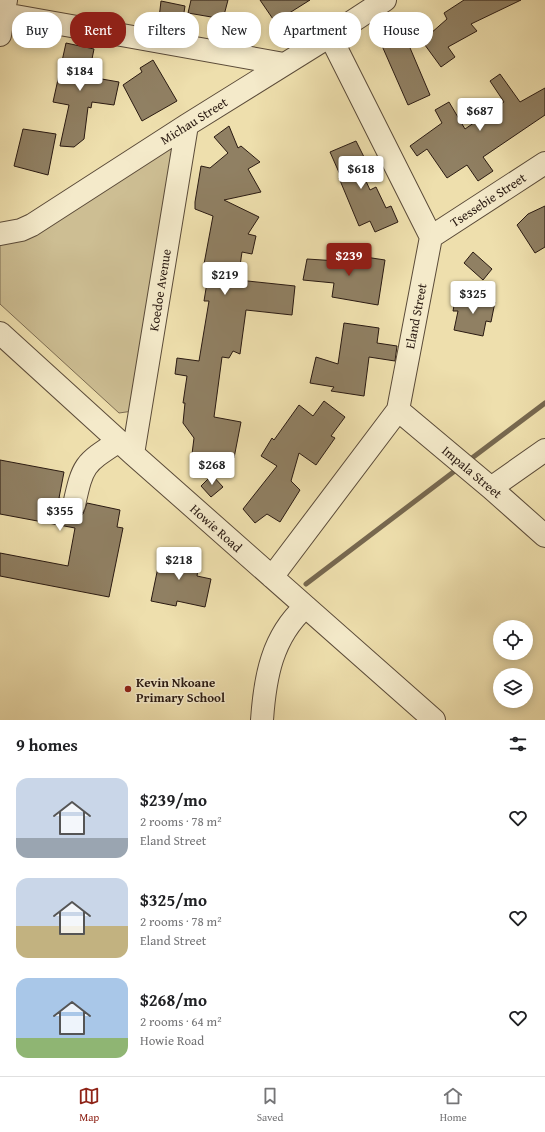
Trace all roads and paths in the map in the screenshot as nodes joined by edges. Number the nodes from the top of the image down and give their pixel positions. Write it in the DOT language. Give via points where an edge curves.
graph roads {
  1 [pos="385,0"];
  2 [pos="5,7"];
  3 [pos="361,16"];
  4 [pos="0,35"];
  5 [pos="310,48"];
  6 [pos="336,48"];
  7 [pos="284,64"];
  8 [pos="187,125"];
  9 [pos="545,163"];
  10 [pos="0,234"];
  11 [pos="431,237"];
  12 [pos="0,333"];
  13 [pos="398,410"];
  14 [pos="126,448"];
  15 [pos="545,450"];
  16 [pos="491,488"];
  17 [pos="74,505"];
  18 [pos="545,536"];
  19 [pos="272,577"];
  20 [pos="306,607"];
  21 [pos="262,720"];
  22 [pos="434,720"];
  1 -- 3 [label="street, Michau Street"];
  2 -- 4 [label="street"];
  2 -- 7 [label="street"];
  5 -- 7 [label="street, Michau Street"];
  6 -- 11 [label="street"];
  7 -- 8 [label="street, Michau Street"];
  8 -- 10 [label="street, Michau Street" via="32,225"];
  8 -- 14 [label="street, Koedoe Avenue"];
  9 -- 11 [label="street, Tsessebie Street"];
  11 -- 13 [label="street, Eland Street"];
  12 -- 14 [label="street, Howie Road"];
  13 -- 16 [label="street, Impala Street"];
  13 -- 19 [label="street, Eland Street"];
  14 -- 17 [label="street" via="93,458 80,478"];
  14 -- 19 [label="street, Howie Road"];
  15 -- 16 [label="street"];
  16 -- 18 [label="street, Impala Street"];
  19 -- 20 [label="street, Howie Road"];
  20 -- 21 [label="street" via="293,618 279,639 264,693"];
  20 -- 22 [label="street, Howie Road"];
}
